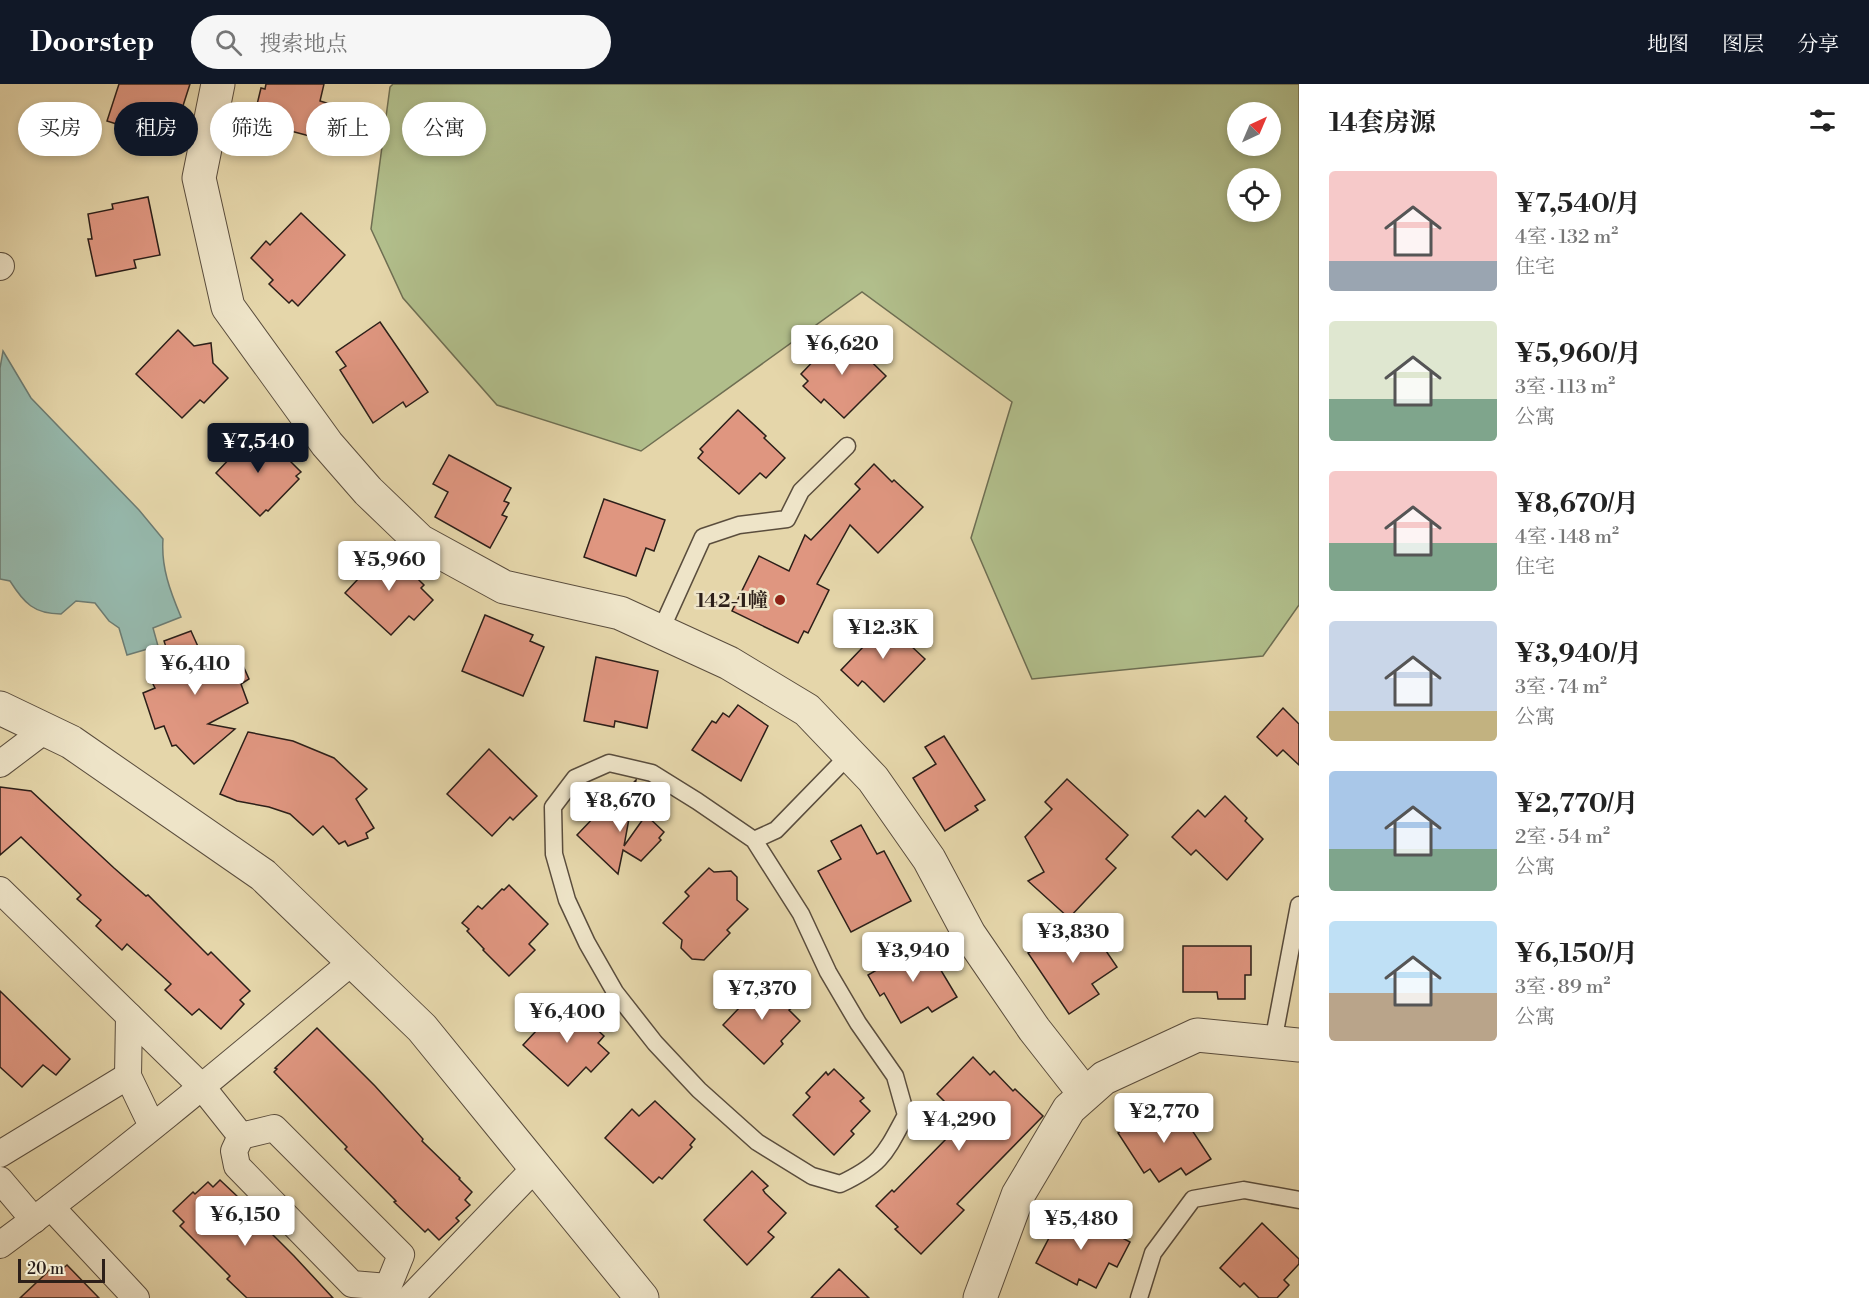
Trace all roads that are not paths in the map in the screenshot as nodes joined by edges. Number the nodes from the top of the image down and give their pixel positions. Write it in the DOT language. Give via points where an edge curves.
graph roads {
  1 [pos="218,84"];
  2 [pos="847,446"];
  3 [pos="660,632"];
  4 [pos="0,708"];
  5 [pos="45,730"];
  6 [pos="850,754"];
  7 [pos="0,765"];
  8 [pos="754,840"];
  9 [pos="0,890"];
  10 [pos="1299,905"];
  11 [pos="353,961"];
  12 [pos="129,1016"];
  13 [pos="1286,1044"];
  14 [pos="128,1076"];
  15 [pos="202,1087"];
  16 [pos="1085,1094"];
  17 [pos="153,1126"];
  18 [pos="241,1136"];
  19 [pos="0,1154"];
  20 [pos="536,1167"];
  21 [pos="0,1180"];
  22 [pos="1299,1200"];
  23 [pos="42,1213"];
  24 [pos="0,1245"];
  25 [pos="395,1294"];
  26 [pos="136,1298"];
  27 [pos="642,1298"];
  28 [pos="980,1298"];
  29 [pos="1139,1298"];
  1 -- 3 [label="street" via="199,178 228,307 327,444 420,541 504,587 620,614"];
  2 -- 3 [label="lane" via="801,491 787,519 739,525 704,537"];
  3 -- 6 [label="street" via="729,663 807,710"];
  4 -- 5 [label="street"];
  5 -- 7 [label="street"];
  5 -- 11 [label="street" via="71,742 263,875"];
  6 -- 8 [label="lane" via="776,830"];
  6 -- 16 [label="street" via="873,779 929,859 969,934 1034,1029"];
  8 -- 8 [label="lane" via="652,773 609,763 575,778 553,807 554,854 567,900 615,992 699,1090 758,1142 812,1176 840,1184 865,1172 884,1155 906,1115 895,1076 858,1023 801,914"];
  9 -- 12 [label="street"];
  10 -- 13 [label="lane"];
  11 -- 15 [label="street"];
  11 -- 20 [label="street" via="422,1028"];
  12 -- 14 [label="street"];
  12 -- 15 [label="street"];
  13 -- 16 [label="street" via="1197,1035 1104,1078"];
  14 -- 17 [label="street"];
  14 -- 19 [label="street"];
  15 -- 17 [label="street"];
  15 -- 18 [label="street"];
  16 -- 28 [label="street" via="1069,1109 1018,1195"];
  17 -- 23 [label="street"];
  18 -- 25 [label="street" via="234,1151 237,1166 352,1284"];
  18 -- 25 [label="street" via="274,1128 401,1255"];
  20 -- 25 [label="street"];
  20 -- 27 [label="street"];
  21 -- 23 [label="street"];
  22 -- 29 [label="lane" via="1244,1190 1193,1199 1153,1253"];
  23 -- 24 [label="street"];
  23 -- 26 [label="street"];
}
